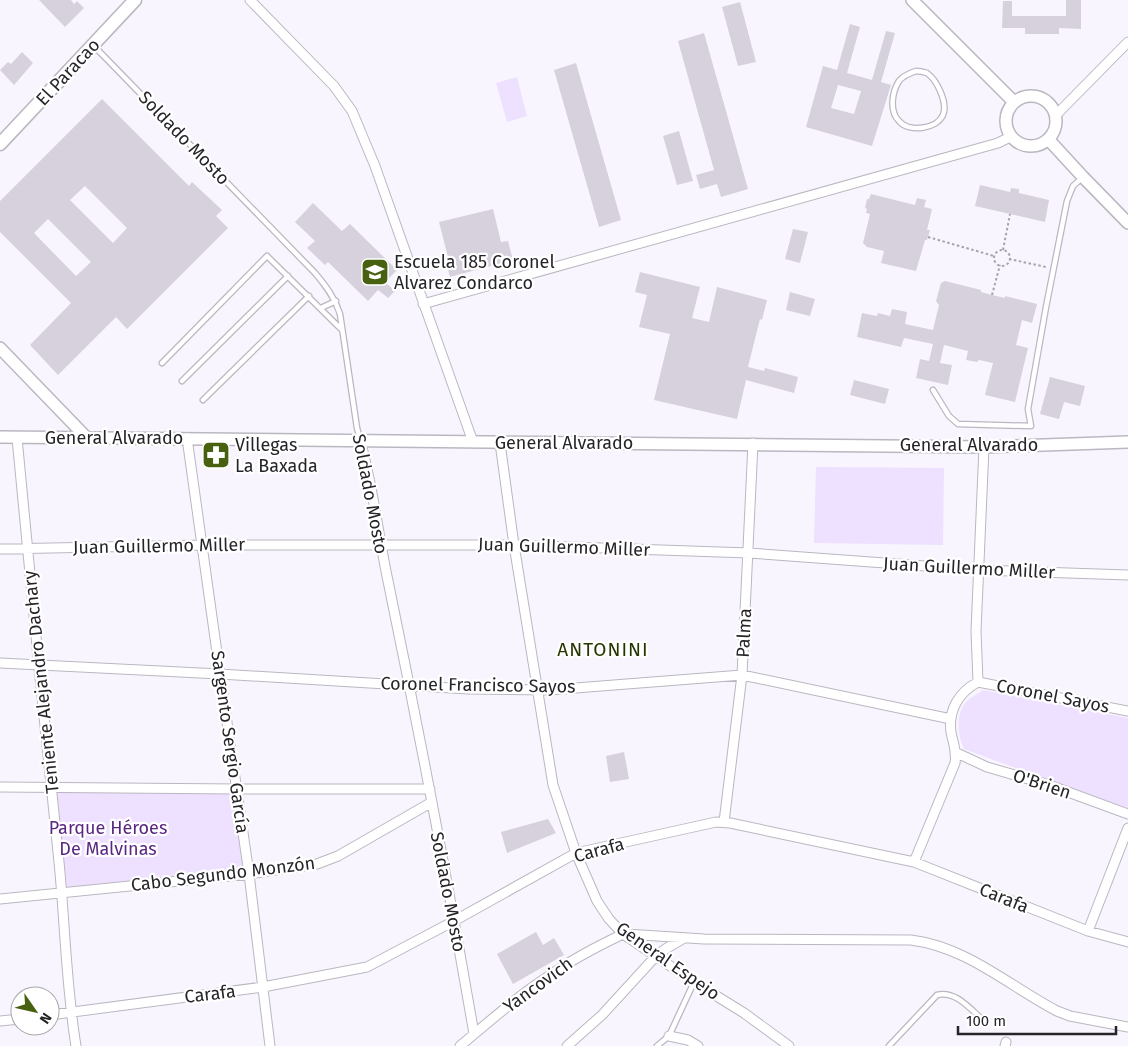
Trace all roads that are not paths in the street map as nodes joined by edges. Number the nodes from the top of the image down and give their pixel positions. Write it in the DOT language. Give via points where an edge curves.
graph roads {
  1 [pos="135,0"];
  2 [pos="250,0"];
  3 [pos="912,0"];
  4 [pos="1128,42"];
  5 [pos="93,46"];
  6 [pos="1014,102"];
  7 [pos="945,108"];
  8 [pos="1056,115"];
  9 [pos="1012,136"];
  10 [pos="1048,139"];
  11 [pos="0,144"];
  12 [pos="1083,178"];
  13 [pos="1128,223"];
  14 [pos="288,276"];
  15 [pos="309,296"];
  16 [pos="336,301"];
  17 [pos="423,304"];
  18 [pos="321,308"];
  19 [pos="343,330"];
  20 [pos="0,348"];
  21 [pos="162,363"];
  22 [pos="182,382"];
  23 [pos="934,390"];
  24 [pos="203,400"];
  25 [pos="0,437"];
  26 [pos="86,437"];
  27 [pos="17,438"];
  28 [pos="188,438"];
  29 [pos="360,440"];
  30 [pos="473,442"];
  31 [pos="1128,442"];
  32 [pos="500,443"];
  33 [pos="753,443"];
  34 [pos="984,447"];
  35 [pos="380,544"];
  36 [pos="514,545"];
  37 [pos="202,546"];
  38 [pos="27,548"];
  39 [pos="0,549"];
  40 [pos="749,553"];
  41 [pos="980,570"];
  42 [pos="1128,575"];
  43 [pos="0,663"];
  44 [pos="38,666"];
  45 [pos="220,674"];
  46 [pos="742,675"];
  47 [pos="978,682"];
  48 [pos="410,686"];
  49 [pos="538,690"];
  50 [pos="1128,711"];
  51 [pos="951,719"];
  52 [pos="957,753"];
  53 [pos="0,787"];
  54 [pos="51,787"];
  55 [pos="237,789"];
  56 [pos="430,789"];
  57 [pos="432,802"];
  58 [pos="1128,814"];
  59 [pos="724,822"];
  60 [pos="1128,828"];
  61 [pos="576,853"];
  62 [pos="914,862"];
  63 [pos="249,874"];
  64 [pos="62,894"];
  65 [pos="0,899"];
  66 [pos="454,921"];
  67 [pos="1088,931"];
  68 [pos="623,934"];
  69 [pos="684,938"];
  70 [pos="1128,942"];
  71 [pos="656,956"];
  72 [pos="694,982"];
  73 [pos="263,987"];
  74 [pos="70,1012"];
  75 [pos="60,1013"];
  76 [pos="984,1021"];
  77 [pos="1128,1027"];
  78 [pos="474,1034"];
  79 [pos="669,1036"];
  80 [pos="76,1046"];
  81 [pos="270,1046"];
  82 [pos="460,1046"];
  83 [pos="568,1046"];
  84 [pos="657,1046"];
  85 [pos="698,1046"];
  86 [pos="789,1046"];
  87 [pos="889,1046"];
  1 -- 5 [label="main road, El Paracao"];
  2 -- 17 [label="street" via="334,86 352,111 376,166"];
  3 -- 6 [label="street"];
  4 -- 8 [label="street"];
  5 -- 11 [label="main road, El Paracao"];
  5 -- 16 [label="lane, Soldado Mosto" via="315,273"];
  6 -- 8 [label="street" via="1030,95 1039,96 1046,100"];
  6 -- 9 [label="street" via="1006,123"];
  7 -- 7 [label="lane" via="944,100 927,73 916,71 899,81 892,104 899,122 919,128 930,126 939,121"];
  8 -- 10 [label="street" via="1056,128"];
  9 -- 10 [label="street" via="1018,142 1034,146"];
  9 -- 17 [label="street" via="998,143"];
  10 -- 12 [label="street"];
  12 -- 13 [label="street"];
  12 -- 23 [label="lane" via="1073,186 1067,201 1028,409 1031,426 958,424 949,416"];
  14 -- 15 [label="lane"];
  14 -- 21 [label="lane" via="267,256"];
  14 -- 22 [label="lane"];
  15 -- 18 [label="lane"];
  15 -- 24 [label="lane"];
  16 -- 18 [label="lane"];
  16 -- 19 [label="lane, Soldado Mosto"];
  17 -- 30 [label="street"];
  18 -- 19 [label="lane"];
  19 -- 29 [label="lane, Soldado Mosto"];
  20 -- 26 [label="street"];
  25 -- 27 [label="street, General Alvarado"];
  26 -- 27 [label="street, General Alvarado"];
  26 -- 28 [label="street, General Alvarado"];
  27 -- 38 [label="street, Teniente Alejandro Dachary"];
  28 -- 29 [label="street, General Alvarado"];
  28 -- 37 [label="street, Sargento Sergio García"];
  29 -- 30 [label="street, General Alvarado"];
  29 -- 35 [label="street, Soldado Mosto"];
  30 -- 32 [label="street, General Alvarado"];
  31 -- 34 [label="street, General Alvarado"];
  32 -- 33 [label="street, General Alvarado"];
  32 -- 36 [label="street, General Espejo"];
  33 -- 34 [label="street, General Alvarado"];
  33 -- 40 [label="street, Palma"];
  34 -- 41 [label="street"];
  35 -- 36 [label="street, Juan Guillermo Miller"];
  35 -- 37 [label="street, Juan Guillermo Miller"];
  35 -- 48 [label="street, Soldado Mosto"];
  36 -- 40 [label="street, Juan Guillermo Miller"];
  36 -- 49 [label="street, General Espejo"];
  37 -- 38 [label="street, Juan Guillermo Miller"];
  37 -- 45 [label="street, Sargento Sergio García"];
  38 -- 39 [label="street, Juan Guillermo Miller"];
  38 -- 44 [label="street, Teniente Alejandro Dachary"];
  40 -- 41 [label="street, Juan Guillermo Miller"];
  40 -- 46 [label="street, Palma"];
  41 -- 42 [label="street, Juan Guillermo Miller"];
  41 -- 47 [label="street" via="976,631"];
  43 -- 44 [label="street, Coronel Francisco Sayos"];
  44 -- 45 [label="street, Coronel Francisco Sayos"];
  44 -- 54 [label="street, Teniente Alejandro Dachary"];
  45 -- 48 [label="street, Coronel Francisco Sayos"];
  45 -- 55 [label="street, Sargento Sergio García"];
  46 -- 49 [label="street, Coronel Francisco Sayos"];
  46 -- 51 [label="street, Coronel Francisco Sayos"];
  46 -- 59 [label="street, Palma"];
  47 -- 50 [label="street, Coronel Sayos"];
  47 -- 51 [label="street" via="960,696"];
  48 -- 49 [label="street, Coronel Francisco Sayos"];
  48 -- 56 [label="street, Soldado Mosto"];
  49 -- 61 [label="street, General Espejo" via="553,785"];
  51 -- 52 [label="street"];
  52 -- 58 [label="street, O'Brien"];
  52 -- 62 [label="street"];
  53 -- 54 [label="street"];
  54 -- 55 [label="street"];
  54 -- 64 [label="street, Teniente Alejandro Dachary"];
  55 -- 56 [label="street"];
  55 -- 63 [label="street, Sargento Sergio García"];
  56 -- 57 [label="street, Soldado Mosto"];
  57 -- 63 [label="street, Cabo Segundo Monzón" via="328,861"];
  57 -- 66 [label="street, Soldado Mosto"];
  59 -- 61 [label="street, Carafa"];
  59 -- 62 [label="street, Carafa"];
  60 -- 67 [label="street"];
  61 -- 66 [label="street, Carafa"];
  61 -- 68 [label="street, General Espejo" via="598,901"];
  62 -- 67 [label="street, Carafa"];
  63 -- 64 [label="street, Cabo Segundo Monzón"];
  63 -- 73 [label="street, Sargento Sergio García"];
  64 -- 65 [label="street, Cabo Segundo Monzón"];
  64 -- 74 [label="street, Teniente Alejandro Dachary"];
  66 -- 73 [label="street, Carafa" via="367,966"];
  66 -- 78 [label="street, Soldado Mosto"];
  67 -- 70 [label="street, Carafa"];
  68 -- 69 [label="street"];
  68 -- 71 [label="street, General Espejo"];
  68 -- 78 [label="street, Yancovich" via="550,974"];
  69 -- 71 [label="street"];
  69 -- 77 [label="street" via="926,942 968,958 1057,1011"];
  71 -- 72 [label="street, General Espejo"];
  71 -- 83 [label="street" via="602,1015"];
  72 -- 79 [label="lane"];
  72 -- 86 [label="street, General Espejo" via="744,1012"];
  73 -- 74 [label="street, Carafa"];
  73 -- 81 [label="street, Sargento Sergio García"];
  74 -- 75 [label="street, Carafa"];
  74 -- 80 [label="street, Teniente Alejandro Dachary"];
  76 -- 87 [label="lane" via="959,999 945,993 937,995"];
  78 -- 82 [label="street, Yancovich"];
  79 -- 84 [label="lane"];
  79 -- 85 [label="street"];
}
